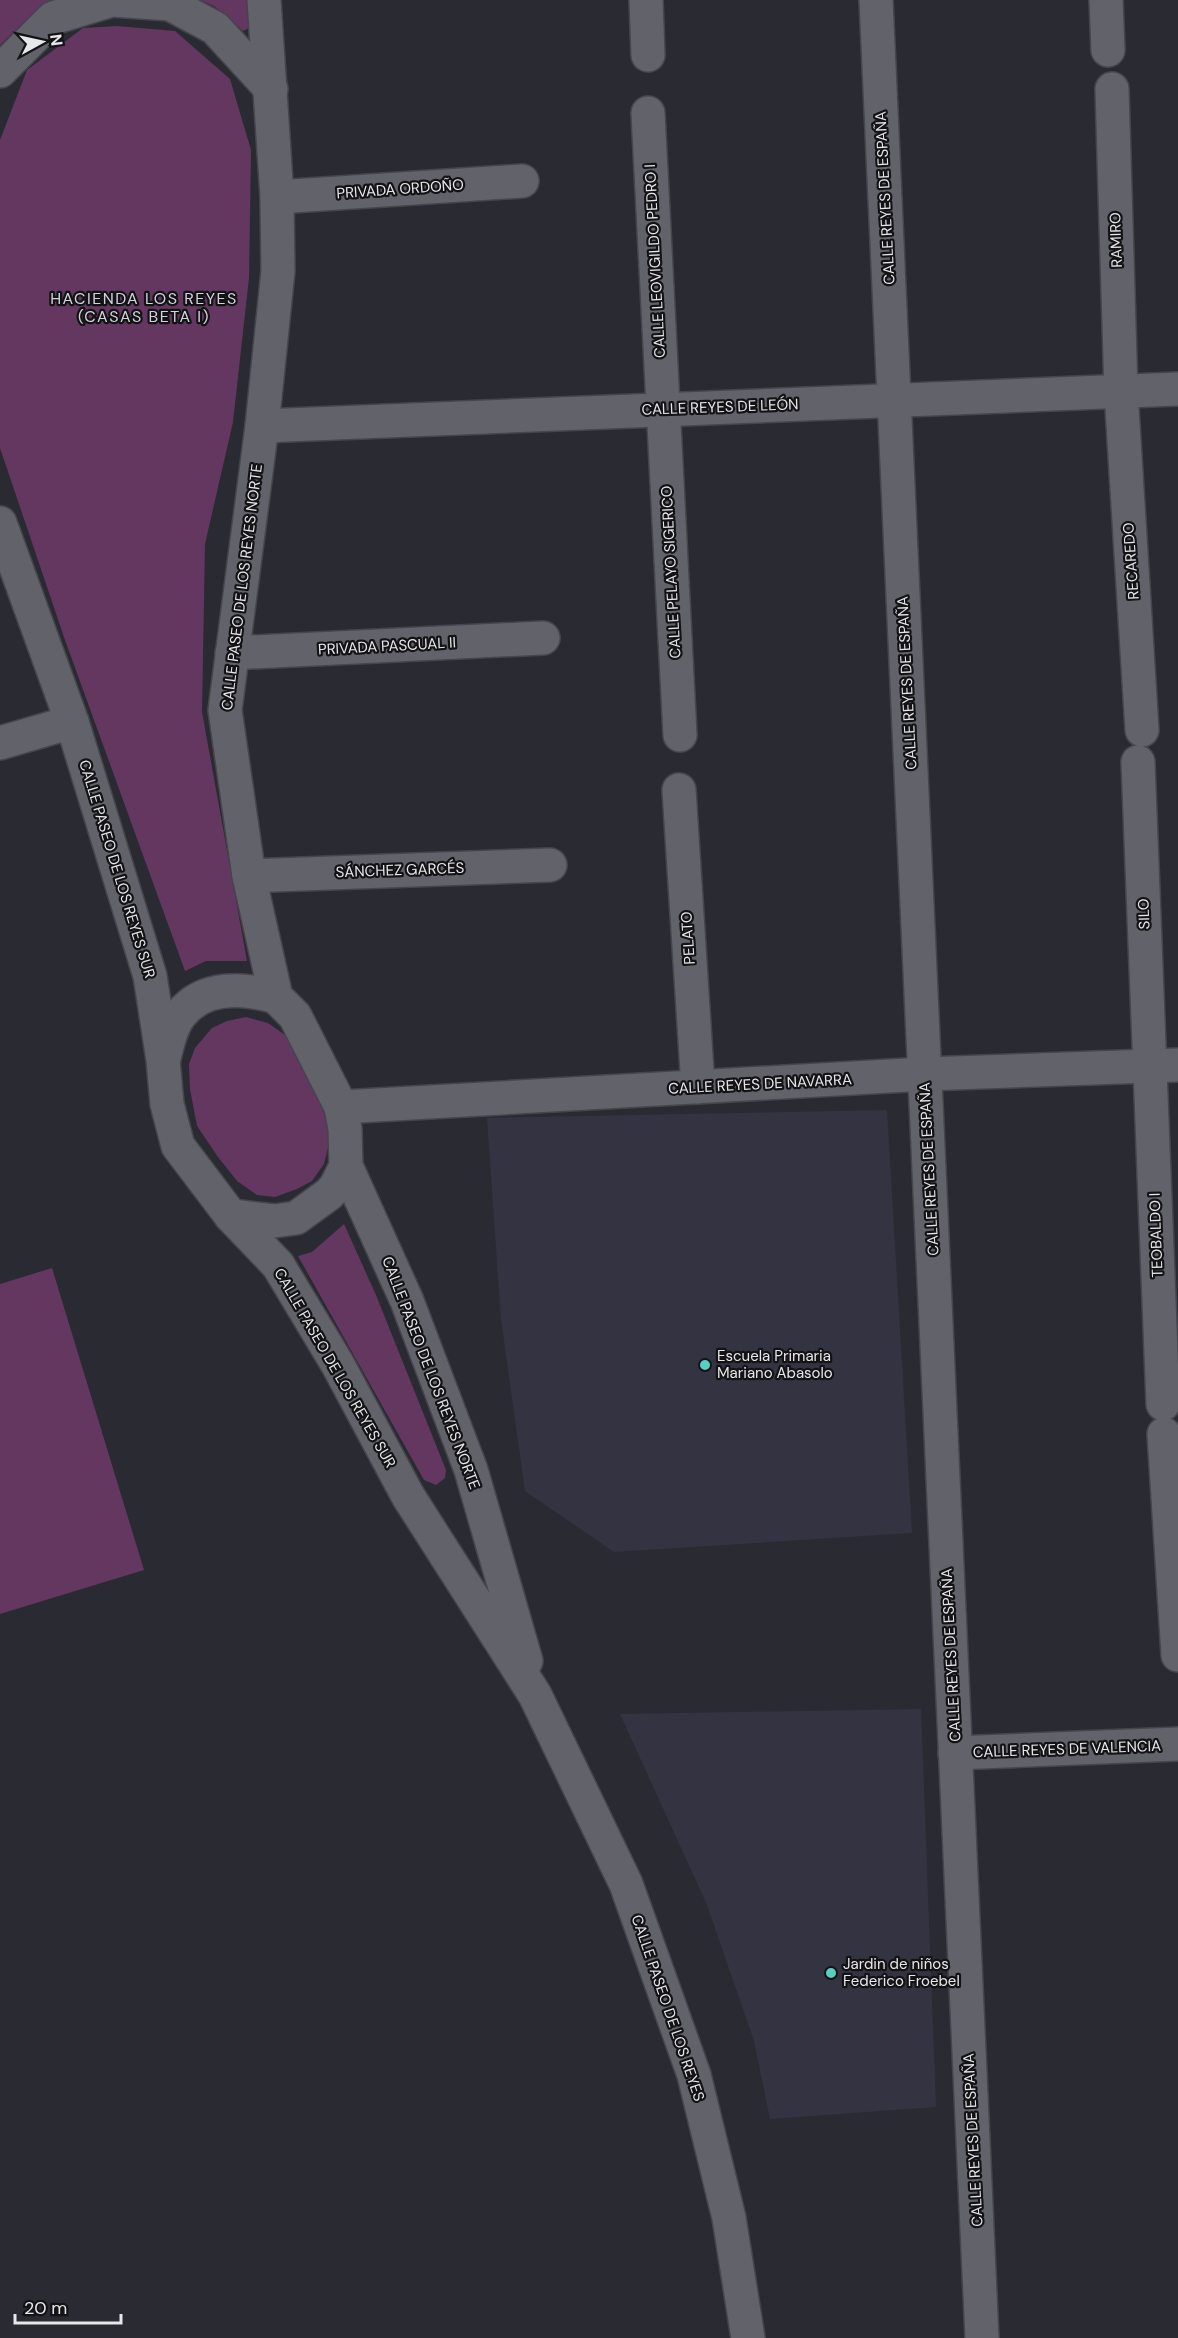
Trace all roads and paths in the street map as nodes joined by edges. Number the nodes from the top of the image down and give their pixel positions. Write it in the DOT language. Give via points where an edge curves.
graph roads {
  1 [pos="264,0"];
  2 [pos="646,0"];
  3 [pos="876,0"];
  4 [pos="1106,0"];
  5 [pos="1108,50"];
  6 [pos="648,55"];
  7 [pos="0,71"];
  8 [pos="271,89"];
  9 [pos="1112,89"];
  10 [pos="648,113"];
  11 [pos="522,181"];
  12 [pos="278,197"];
  13 [pos="1178,389"];
  14 [pos="1121,392"];
  15 [pos="894,400"];
  16 [pos="663,410"];
  17 [pos="262,426"];
  18 [pos="0,523"];
  19 [pos="543,638"];
  20 [pos="232,653"];
  21 [pos="72,722"];
  22 [pos="680,735"];
  23 [pos="0,743"];
  24 [pos="1140,746"];
  25 [pos="679,790"];
  26 [pos="550,865"];
  27 [pos="249,876"];
  28 [pos="276,997"];
  29 [pos="163,1059"];
  30 [pos="1164,1066"];
  31 [pos="925,1074"];
  32 [pos="698,1087"];
  33 [pos="341,1107"];
  34 [pos="346,1166"];
  35 [pos="231,1216"];
  36 [pos="1178,1655"];
  37 [pos="535,1695"];
  38 [pos="1178,1744"];
  39 [pos="956,1753"];
  40 [pos="748,2338"];
  41 [pos="982,2338"];
  1 -- 8 [label="street, CALLE PASEO DE LOS REYES NORTE"];
  2 -- 6 [label="street"];
  3 -- 15 [label="street, CALLE REYES DE ESPAÑA"];
  4 -- 5 [label="street"];
  7 -- 8 [label="street" via="53,18 112,0 170,4 215,28"];
  8 -- 12 [label="street, CALLE PASEO DE LOS REYES NORTE"];
  9 -- 14 [label="street, RAMIRO"];
  10 -- 16 [label="street, CALLE LEOVIGILDO PEDRO I"];
  11 -- 12 [label="street, PRIVADA ORDOÑO"];
  12 -- 17 [label="street, CALLE PASEO DE LOS REYES NORTE" via="278,271"];
  13 -- 14 [label="street, CALLE REYES DE LEÓN"];
  14 -- 15 [label="street, CALLE REYES DE LEÓN"];
  14 -- 24 [label="street, RECAREDO"];
  15 -- 16 [label="street, CALLE REYES DE LEÓN"];
  15 -- 31 [label="street, CALLE REYES DE ESPAÑA"];
  16 -- 17 [label="street, CALLE REYES DE LEÓN"];
  16 -- 22 [label="street, CALLE PELAYO SIGERICO"];
  17 -- 20 [label="street, CALLE PASEO DE LOS REYES NORTE"];
  18 -- 21 [label="street, CALLE PASEO DE LOS REYES SUR"];
  19 -- 20 [label="street, PRIVADA PASCUAL II"];
  20 -- 27 [label="street, CALLE PASEO DE LOS REYES NORTE" via="225,710"];
  21 -- 23 [label="street"];
  21 -- 29 [label="street, CALLE PASEO DE LOS REYES SUR" via="150,976"];
  24 -- 30 [label="street, SILO"];
  25 -- 32 [label="street, PELATO"];
  26 -- 27 [label="street, SÁNCHEZ GARCÉS"];
  27 -- 28 [label="street, CALLE PASEO DE LOS REYES NORTE"];
  28 -- 29 [label="street" via="251,990 196,998 180,1015"];
  28 -- 33 [label="street, CALLE PASEO DE LOS REYES NORTE" via="295,1016"];
  29 -- 35 [label="street, CALLE PASEO DE LOS REYES SUR" via="167,1104 178,1146"];
  30 -- 31 [label="street, CALLE REYES DE NAVARRA"];
  30 -- 36 [label="street, TEOBALDO I" via="1164,1419"];
  31 -- 32 [label="street, CALLE REYES DE NAVARRA"];
  31 -- 39 [label="street, CALLE REYES DE ESPAÑA"];
  32 -- 33 [label="street, CALLE REYES DE NAVARRA"];
  33 -- 34 [label="street, CALLE PASEO DE LOS REYES NORTE"];
  34 -- 35 [label="street" via="329,1194 296,1218 274,1221"];
  34 -- 37 [label="street, CALLE PASEO DE LOS REYES NORTE" via="407,1301 471,1470"];
  35 -- 37 [label="street, CALLE PASEO DE LOS REYES SUR" via="278,1266 338,1365 408,1496"];
  37 -- 40 [label="street, CALLE PASEO DE LOS REYES" via="626,1884 694,2075 729,2218"];
  38 -- 39 [label="street, CALLE REYES DE VALENCIA"];
  39 -- 41 [label="street, CALLE REYES DE ESPAÑA"];
}
